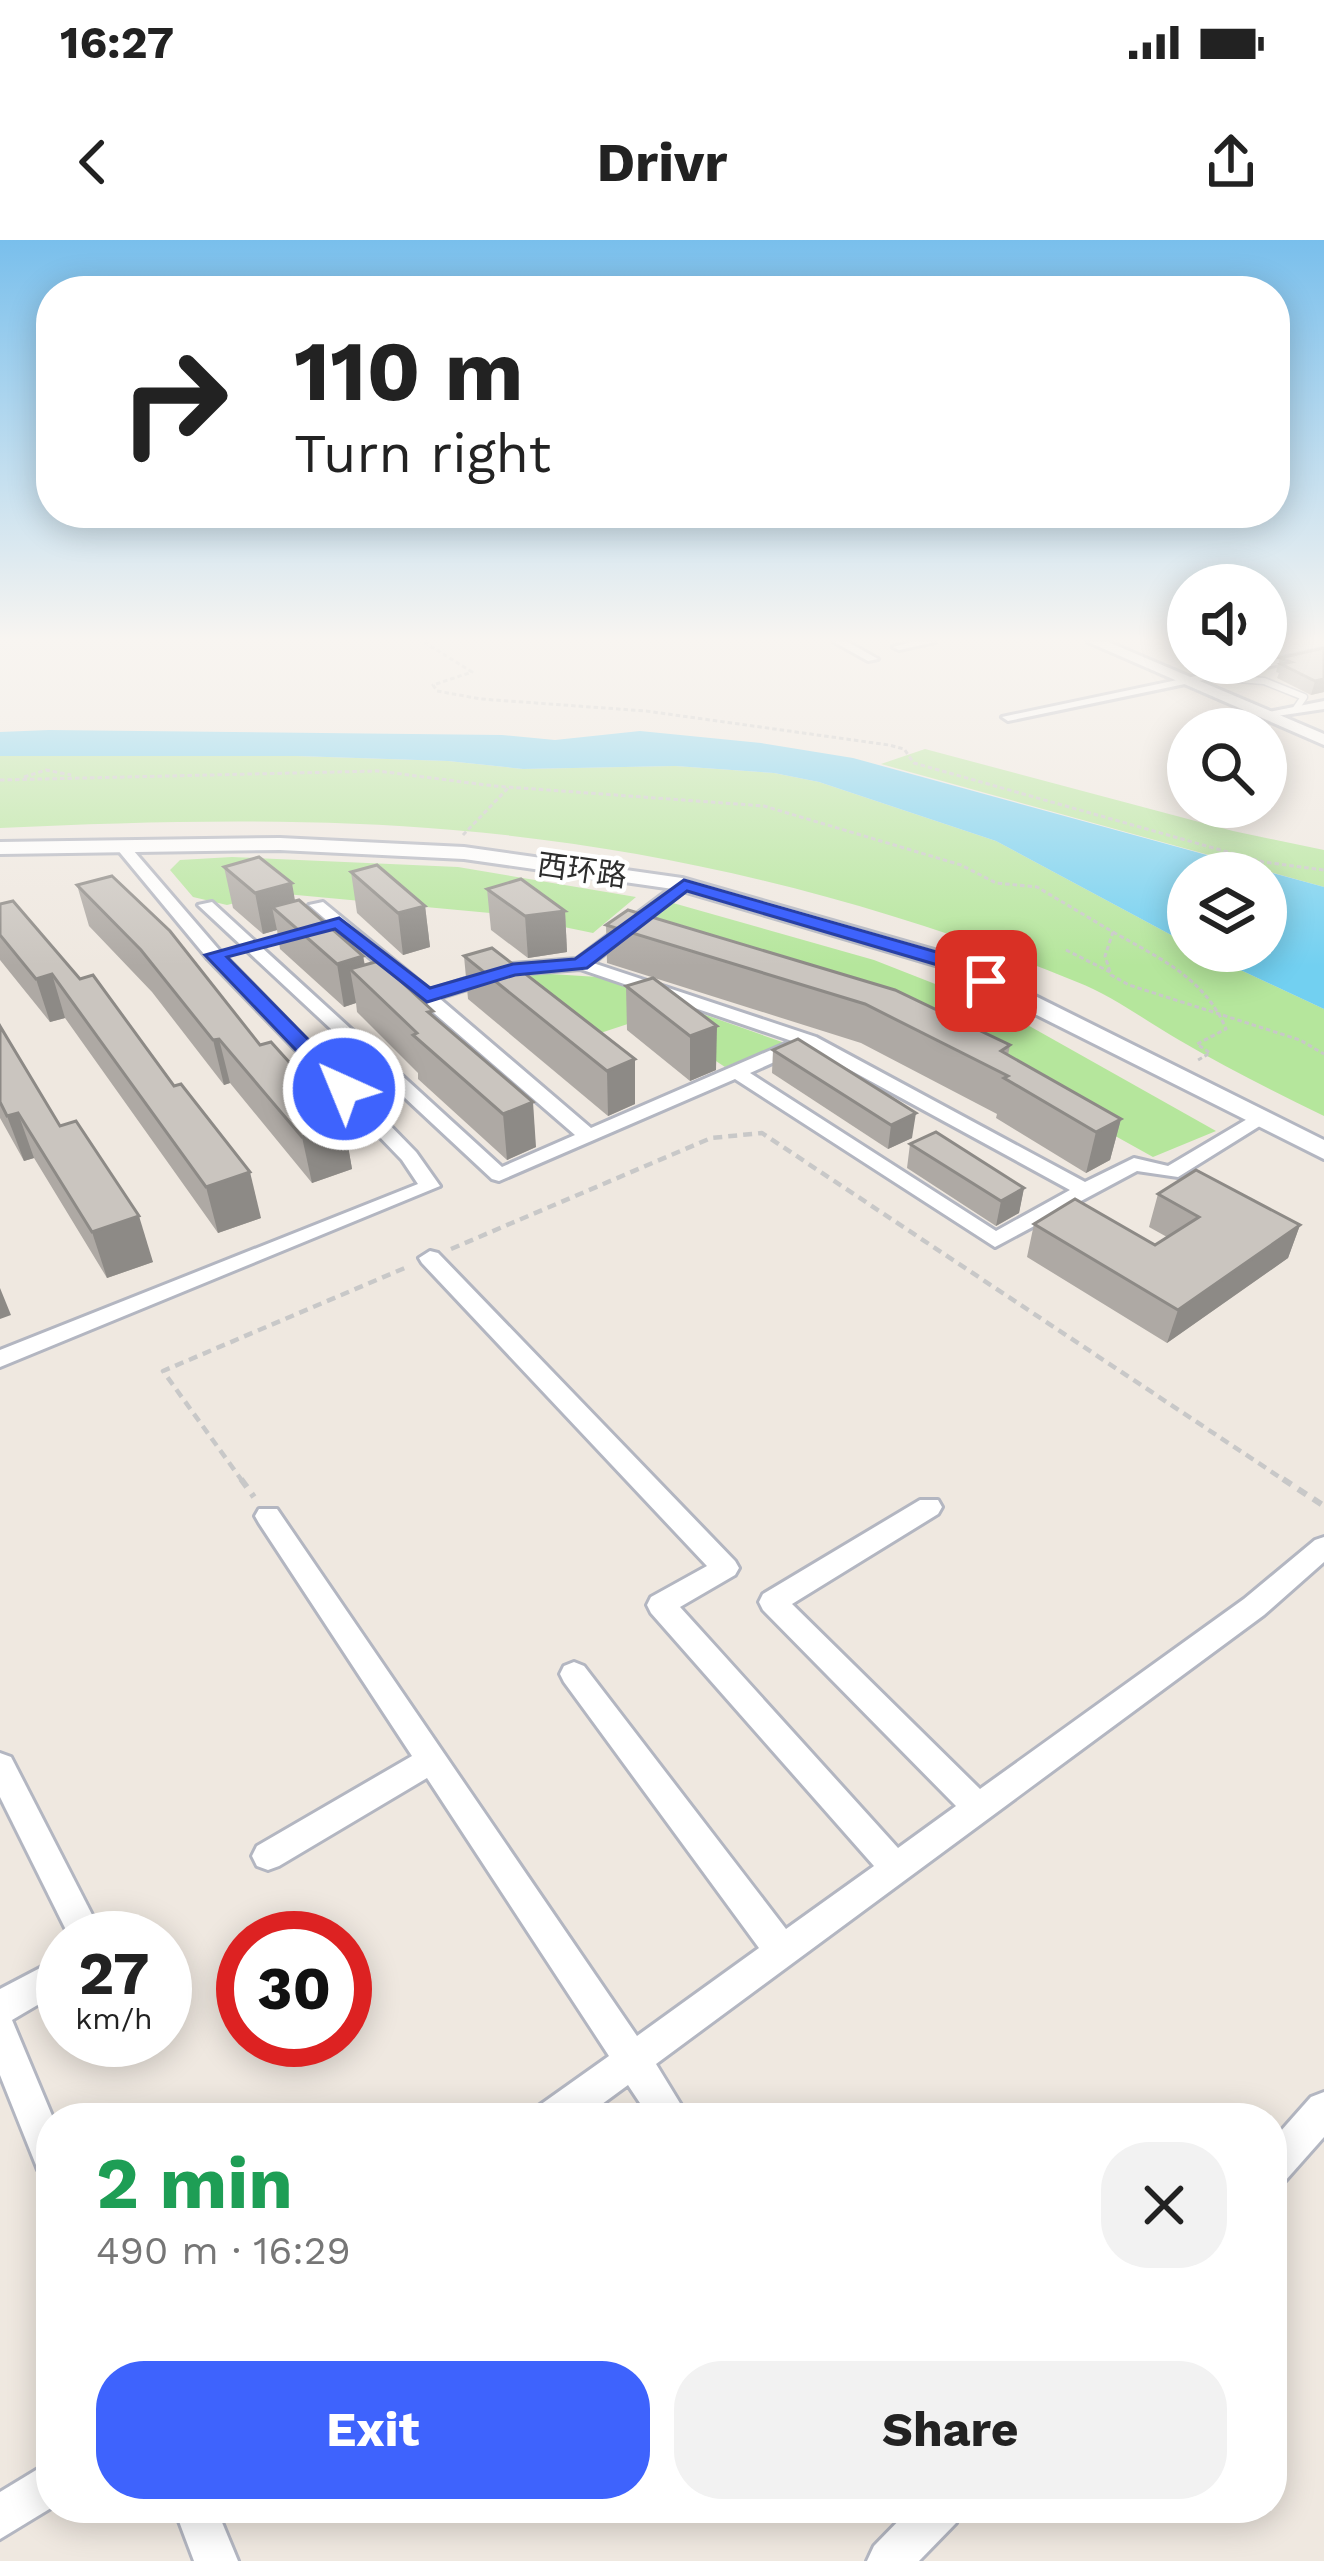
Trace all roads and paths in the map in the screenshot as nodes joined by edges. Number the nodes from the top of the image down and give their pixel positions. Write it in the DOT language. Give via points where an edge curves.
graph roads {
  1 [pos="905,750"];
  2 [pos="0,780"];
  3 [pos="509,787"];
  4 [pos="462,836"];
  5 [pos="122,846"];
  6 [pos="0,848"];
  7 [pos="1324,870"];
  8 [pos="684,885"];
  9 [pos="206,905"];
  10 [pos="317,905"];
  11 [pos="339,923"];
  12 [pos="316,929"];
  13 [pos="1113,932"];
  14 [pos="272,942"];
  15 [pos="250,949"];
  16 [pos="1066,950"];
  17 [pos="214,955"];
  18 [pos="580,964"];
  19 [pos="1110,972"];
  20 [pos="427,996"];
  21 [pos="1222,1015"];
  22 [pos="809,1041"];
  23 [pos="1324,1054"];
  24 [pos="1198,1060"];
  25 [pos="737,1072"];
  26 [pos="1261,1119"];
  27 [pos="588,1136"];
  28 [pos="1324,1151"];
  29 [pos="1084,1190"];
  30 [pos="430,1258"];
  31 [pos="0,1359"];
  32 [pos="1324,1506"];
  33 [pos="929,1507"];
  34 [pos="268,1516"];
  35 [pos="1324,1547"];
  36 [pos="574,1674"];
  37 [pos="431,1760"];
  38 [pos="0,1766"];
  39 [pos="978,1808"];
  40 [pos="268,1856"];
  41 [pos="896,1868"];
  42 [pos="73,1911"];
  43 [pos="782,1951"];
  44 [pos="36,1987"];
  45 [pos="0,2008"];
  46 [pos="0,2032"];
  47 [pos="631,2061"];
  48 [pos="574,2103"];
  49 [pos="660,2103"];
  50 [pos="1324,2110"];
  51 [pos="36,2120"];
  52 [pos="1287,2151"];
  53 [pos="36,2493"];
  54 [pos="0,2518"];
  55 [pos="200,2523"];
  56 [pos="926,2523"];
  57 [pos="216,2561"];
  58 [pos="889,2561"];
  1 -- 7 [label="path" via="914,763 958,776 1263,862"];
  2 -- 3 [label="path" via="378,770"];
  3 -- 4 [label="path"];
  3 -- 13 [label="path" via="764,806 939,858 996,884 1037,887"];
  5 -- 6 [label="main road, 西环路"];
  5 -- 8 [label="main road, 西环路" via="464,853"];
  5 -- 17 [label="street"];
  8 -- 18 [label="street"];
  8 -- 26 [label="main road, 西环路" via="947,962"];
  9 -- 15 [label="street"];
  10 -- 11 [label="street"];
  11 -- 12 [label="street"];
  11 -- 20 [label="street"];
  13 -- 19 [label="path" via="1105,956"];
  13 -- 21 [label="path" via="1211,994"];
  14 -- 15 [label="street"];
  15 -- 17 [label="street"];
  15 -- 27 [label="street" via="499,1175"];
  16 -- 19 [label="path"];
  17 -- 31 [label="street" via="430,1186"];
  18 -- 20 [label="street" via="513,969"];
  18 -- 22 [label="street"];
  19 -- 21 [label="path" via="1129,986"];
  20 -- 27 [label="street"];
  21 -- 23 [label="path"];
  21 -- 24 [label="path" via="1226,1029 1197,1044 1210,1053"];
  22 -- 25 [label="street"];
  22 -- 29 [label="street"];
  25 -- 27 [label="street"];
  25 -- 29 [label="street" via="995,1240"];
  26 -- 28 [label="main road, 西环路"];
  26 -- 29 [label="street" via="1171,1173 1134,1164"];
  30 -- 32 [label="path" via="711,1138 762,1133"];
  30 -- 34 [label="path" via="163,1371"];
  30 -- 41 [label="street" via="726,1568 661,1605"];
  33 -- 39 [label="street" via="773,1602"];
  34 -- 37 [label="street"];
  35 -- 39 [label="street"];
  36 -- 43 [label="street"];
  37 -- 40 [label="street"];
  37 -- 47 [label="street"];
  38 -- 42 [label="street"];
  39 -- 41 [label="street"];
  41 -- 43 [label="street"];
  43 -- 47 [label="street"];
  44 -- 45 [label="street"];
  46 -- 51 [label="street"];
  47 -- 48 [label="street"];
  47 -- 49 [label="street"];
  50 -- 52 [label="street"];
  53 -- 54 [label="street"];
  55 -- 57 [label="street"];
  56 -- 58 [label="street"];
}
